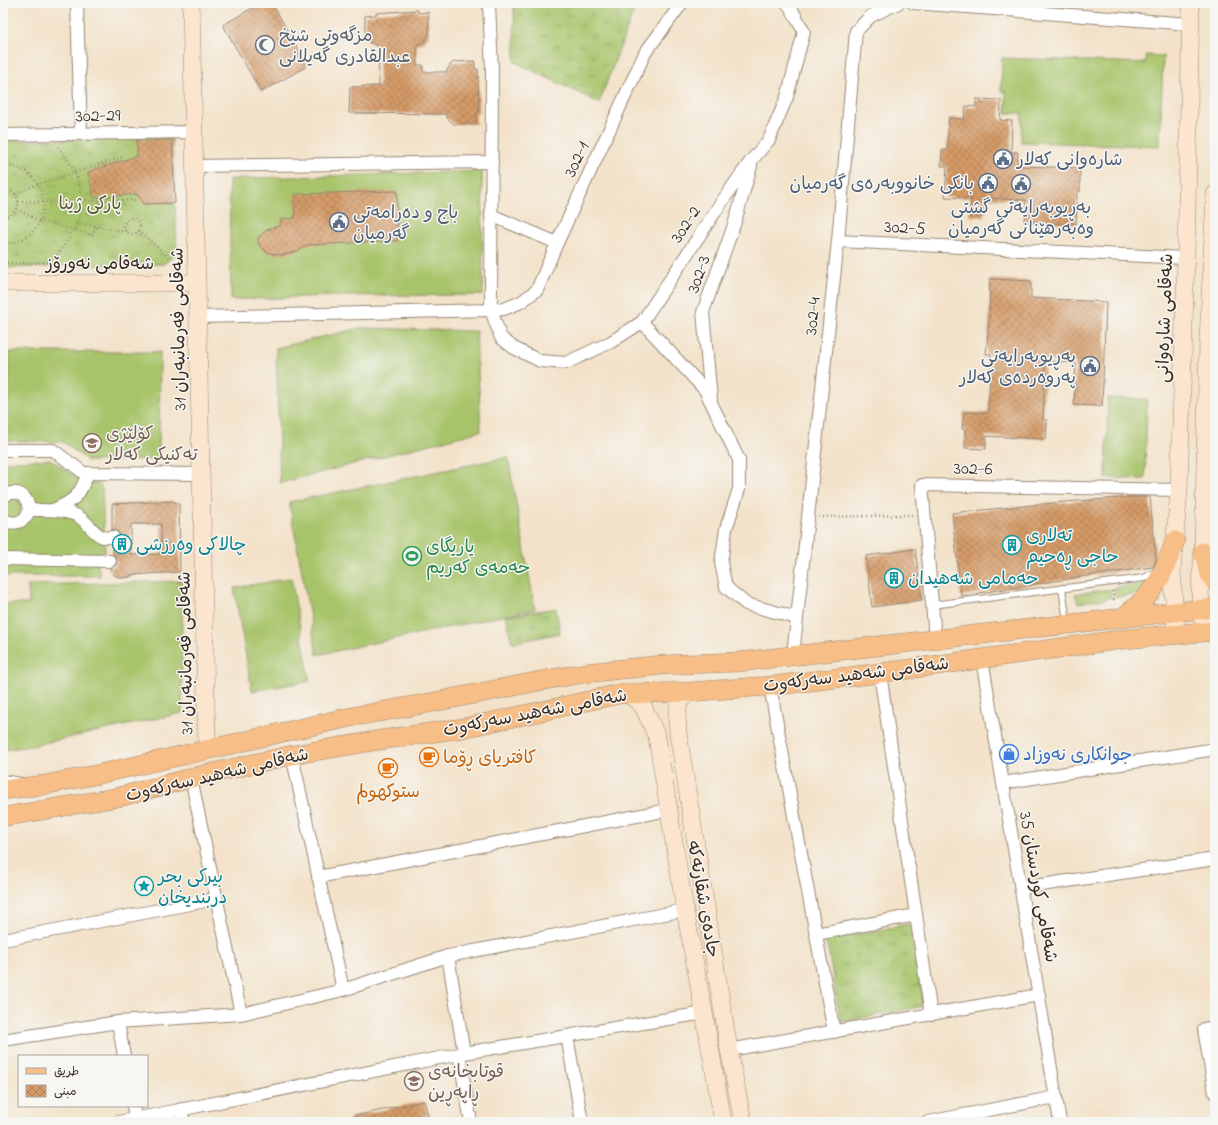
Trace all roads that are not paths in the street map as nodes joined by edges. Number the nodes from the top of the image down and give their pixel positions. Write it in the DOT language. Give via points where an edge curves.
graph roads {
  1 [pos="77,3"];
  2 [pos="191,3"];
  3 [pos="489,3"];
  4 [pos="682,3"];
  5 [pos="787,3"];
  6 [pos="898,3"];
  7 [pos="913,3"];
  8 [pos="1191,3"];
  9 [pos="1190,24"];
  10 [pos="194,132"];
  11 [pos="81,134"];
  12 [pos="3,135"];
  13 [pos="753,159"];
  14 [pos="492,162"];
  15 [pos="195,166"];
  16 [pos="1215,194"];
  17 [pos="492,215"];
  18 [pos="838,241"];
  19 [pos="557,243"];
  20 [pos="1186,258"];
  21 [pos="3,283"];
  22 [pos="197,283"];
  23 [pos="491,310"];
  24 [pos="198,316"];
  25 [pos="642,322"];
  26 [pos="1212,341"];
  27 [pos="712,404"];
  28 [pos="3,450"];
  29 [pos="88,473"];
  30 [pos="201,474"];
  31 [pos="1178,490"];
  32 [pos="3,497"];
  33 [pos="1209,504"];
  34 [pos="29,510"];
  35 [pos="53,510"];
  36 [pos="3,518"];
  37 [pos="112,537"];
  38 [pos="1175,541"];
  39 [pos="1203,552"];
  40 [pos="3,559"];
  41 [pos="110,561"];
  42 [pos="1166,568"];
  43 [pos="1215,582"];
  44 [pos="1062,588"];
  45 [pos="932,605"];
  46 [pos="1208,609"];
  47 [pos="1174,612"];
  48 [pos="797,618"];
  49 [pos="1121,618"];
  50 [pos="1067,624"];
  51 [pos="1209,632"];
  52 [pos="1176,634"];
  53 [pos="935,639"];
  54 [pos="793,655"];
  55 [pos="982,659"];
  56 [pos="880,673"];
  57 [pos="770,686"];
  58 [pos="689,692"];
  59 [pos="627,693"];
  60 [pos="678,733"];
  61 [pos="657,737"];
  62 [pos="207,749"];
  63 [pos="1215,749"];
  64 [pos="292,755"];
  65 [pos="3,778"];
  66 [pos="191,778"];
  67 [pos="1003,783"];
  68 [pos="44,785"];
  69 [pos="3,790"];
  70 [pos="668,810"];
  71 [pos="3,817"];
  72 [pos="1215,859"];
  73 [pos="318,877"];
  74 [pos="1021,888"];
  75 [pos="216,899"];
  76 [pos="685,910"];
  77 [pos="916,915"];
  78 [pos="816,934"];
  79 [pos="3,940"];
  80 [pos="448,956"];
  81 [pos="343,990"];
  82 [pos="1039,995"];
  83 [pos="704,1013"];
  84 [pos="241,1014"];
  85 [pos="931,1015"];
  86 [pos="118,1022"];
  87 [pos="1215,1027"];
  88 [pos="834,1032"];
  89 [pos="566,1036"];
  90 [pos="3,1040"];
  91 [pos="729,1050"];
  92 [pos="461,1054"];
  93 [pos="124,1055"];
  94 [pos="1215,1093"];
  95 [pos="1056,1097"];
  96 [pos="133,1107"];
  97 [pos="181,1109"];
  98 [pos="135,1119"];
  99 [pos="119,1122"];
  100 [pos="184,1122"];
  101 [pos="471,1122"];
  102 [pos="582,1122"];
  103 [pos="722,1122"];
  104 [pos="743,1122"];
  105 [pos="928,1122"];
  106 [pos="1060,1122"];
  1 -- 11 [label="street"];
  2 -- 10 [label="main road, شەقامی فەرمانبەران 31"];
  3 -- 14 [label="street"];
  4 -- 19 [label="street, 302-1" via="645,53"];
  5 -- 13 [label="street, 302-2" via="804,32 787,97 769,140"];
  6 -- 18 [label="street, 302-4" via="871,16 856,32"];
  7 -- 9 [label="street"];
  8 -- 9 [label="main road, شەقامی شارەوانی"];
  9 -- 20 [label="main road, شەقامی شارەوانی"];
  10 -- 11 [label="street, 302-29"];
  10 -- 15 [label="main road, شەقامی فەرمانبەران 31"];
  11 -- 12 [label="street, 302-29"];
  13 -- 25 [label="street, 302-2"];
  13 -- 27 [label="street, 302-3" via="734,225 703,312"];
  14 -- 15 [label="street"];
  14 -- 17 [label="street"];
  15 -- 22 [label="main road, شەقامی فەرمانبەران 31"];
  16 -- 26 [label="main road"];
  17 -- 19 [label="street"];
  17 -- 23 [label="street"];
  18 -- 20 [label="street, 302-5"];
  18 -- 48 [label="street, 302-4"];
  19 -- 23 [label="street, 302-1" via="537,290 521,302 504,309"];
  20 -- 31 [label="main road, شەقامی شارەوانی"];
  21 -- 22 [label="main road, شەقامی نەورۆز"];
  22 -- 24 [label="main road, شەقامی فەرمانبەران 31"];
  23 -- 24 [label="street, 302-1"];
  23 -- 25 [label="street, 302-2" via="501,338 514,348 540,361 566,363 611,342"];
  24 -- 30 [label="main road, شەقامی فەرمانبەران 31"];
  25 -- 27 [label="street" via="705,390"];
  26 -- 33 [label="main road"];
  27 -- 48 [label="street" via="739,460 739,489 726,529 721,564 726,587 746,604"];
  28 -- 29 [label="street" via="53,450 84,473"];
  29 -- 30 [label="street"];
  29 -- 35 [label="street" via="74,499"];
  30 -- 62 [label="main road, شەقامی فەرمانبەران 31"];
  31 -- 38 [label="main road, شەقامی شارەوانی"];
  31 -- 45 [label="street, 302-6" via="922,485"];
  32 -- 34 [label="street" via="11,493 20,494 27,501"];
  33 -- 39 [label="main road"];
  34 -- 35 [label="street"];
  34 -- 36 [label="street" via="19,522 12,523"];
  35 -- 37 [label="street" via="75,515 85,520 103,537"];
  38 -- 42 [label="main road"];
  38 -- 47 [label="main road, شەقامی شارەوانی" via="1172,571"];
  39 -- 43 [label="main road"];
  39 -- 46 [label="main road" via="1200,593"];
  40 -- 41 [label="street"];
  42 -- 44 [label="lane" via="1144,578"];
  42 -- 49 [label="main road" via="1147,597"];
  44 -- 45 [label="lane"];
  44 -- 50 [label="lane"];
  45 -- 53 [label="street, 302-6"];
  46 -- 47 [label="main road, شەقامی شەهید سەرکەوت"];
  46 -- 51 [label="main road"];
  47 -- 49 [label="main road, شەقامی شەهید سەرکەوت"];
  47 -- 52 [label="main road, شەقامی شارەوانی"];
  48 -- 54 [label="street, 302-4"];
  49 -- 50 [label="main road, شەقامی شەهید سەرکەوت"];
  50 -- 53 [label="main road, شەقامی شەهید سەرکەوت"];
  51 -- 52 [label="main road, شەقامی شەهید سەرکەوت"];
  52 -- 55 [label="main road, شەقامی شەهید سەرکەوت" via="1125,638"];
  53 -- 54 [label="main road, شەقامی شەهید سەرکەوت"];
  54 -- 62 [label="main road, شەقامی شەهید سەرکەوت" via="738,662 662,665 585,673 351,717"];
  55 -- 56 [label="main road, شەقامی شەهید سەرکەوت"];
  55 -- 67 [label="street, شەقامی کوردستان 35"];
  56 -- 57 [label="main road, شەقامی شەهید سەرکەوت"];
  56 -- 77 [label="street"];
  57 -- 58 [label="main road, شەقامی شەهید سەرکەوت"];
  57 -- 78 [label="street"];
  58 -- 59 [label="main road, شەقامی شەهید سەرکەوت"];
  58 -- 60 [label="main road, جادەی شقارتەکە" via="679,702"];
  59 -- 61 [label="main road, جادەی شقارتەکە" via="643,706"];
  59 -- 64 [label="main road, شەقامی شەهید سەرکەوت" via="463,728 374,740"];
  60 -- 61 [label="main road"];
  60 -- 91 [label="main road, جادەی شقارتەکە"];
  61 -- 70 [label="main road, جادەی شقارتەکە"];
  62 -- 68 [label="main road, شەقامی شەهید سەرکەوت" via="145,765"];
  63 -- 67 [label="street"];
  64 -- 66 [label="main road, شەقامی شەهید سەرکەوت"];
  64 -- 73 [label="street"];
  65 -- 68 [label="lane"];
  66 -- 71 [label="main road, شەقامی شەهید سەرکەوت" via="119,797"];
  66 -- 75 [label="street"];
  67 -- 74 [label="street, شەقامی کوردستان 35"];
  68 -- 69 [label="main road, شەقامی شەهید سەرکەوت"];
  70 -- 73 [label="street"];
  70 -- 76 [label="main road, جادەی شقارتەکە"];
  72 -- 74 [label="street"];
  73 -- 81 [label="street"];
  74 -- 82 [label="street, شەقامی کوردستان 35"];
  75 -- 79 [label="street"];
  75 -- 84 [label="street"];
  76 -- 80 [label="street"];
  76 -- 83 [label="main road, جادەی شقارتەکە"];
  77 -- 78 [label="street"];
  77 -- 85 [label="street"];
  78 -- 88 [label="street"];
  80 -- 81 [label="street"];
  80 -- 92 [label="street"];
  81 -- 84 [label="street"];
  82 -- 85 [label="street"];
  82 -- 95 [label="street, شەقامی کوردستان 35"];
  83 -- 89 [label="street"];
  83 -- 103 [label="main road, جادەی شقارتەکە"];
  84 -- 86 [label="street"];
  85 -- 88 [label="street"];
  86 -- 90 [label="street"];
  86 -- 93 [label="street"];
  87 -- 94 [label="street" via="1204,1029"];
  88 -- 91 [label="street"];
  89 -- 92 [label="street"];
  89 -- 102 [label="street"];
  91 -- 104 [label="main road, جادەی شقارتەکە"];
  92 -- 97 [label="street"];
  92 -- 101 [label="street"];
  95 -- 105 [label="street"];
  95 -- 106 [label="street, شەقامی کوردستان 35"];
  96 -- 98 [label="street"];
  97 -- 98 [label="street"];
  97 -- 100 [label="street"];
  98 -- 99 [label="street"];
}
